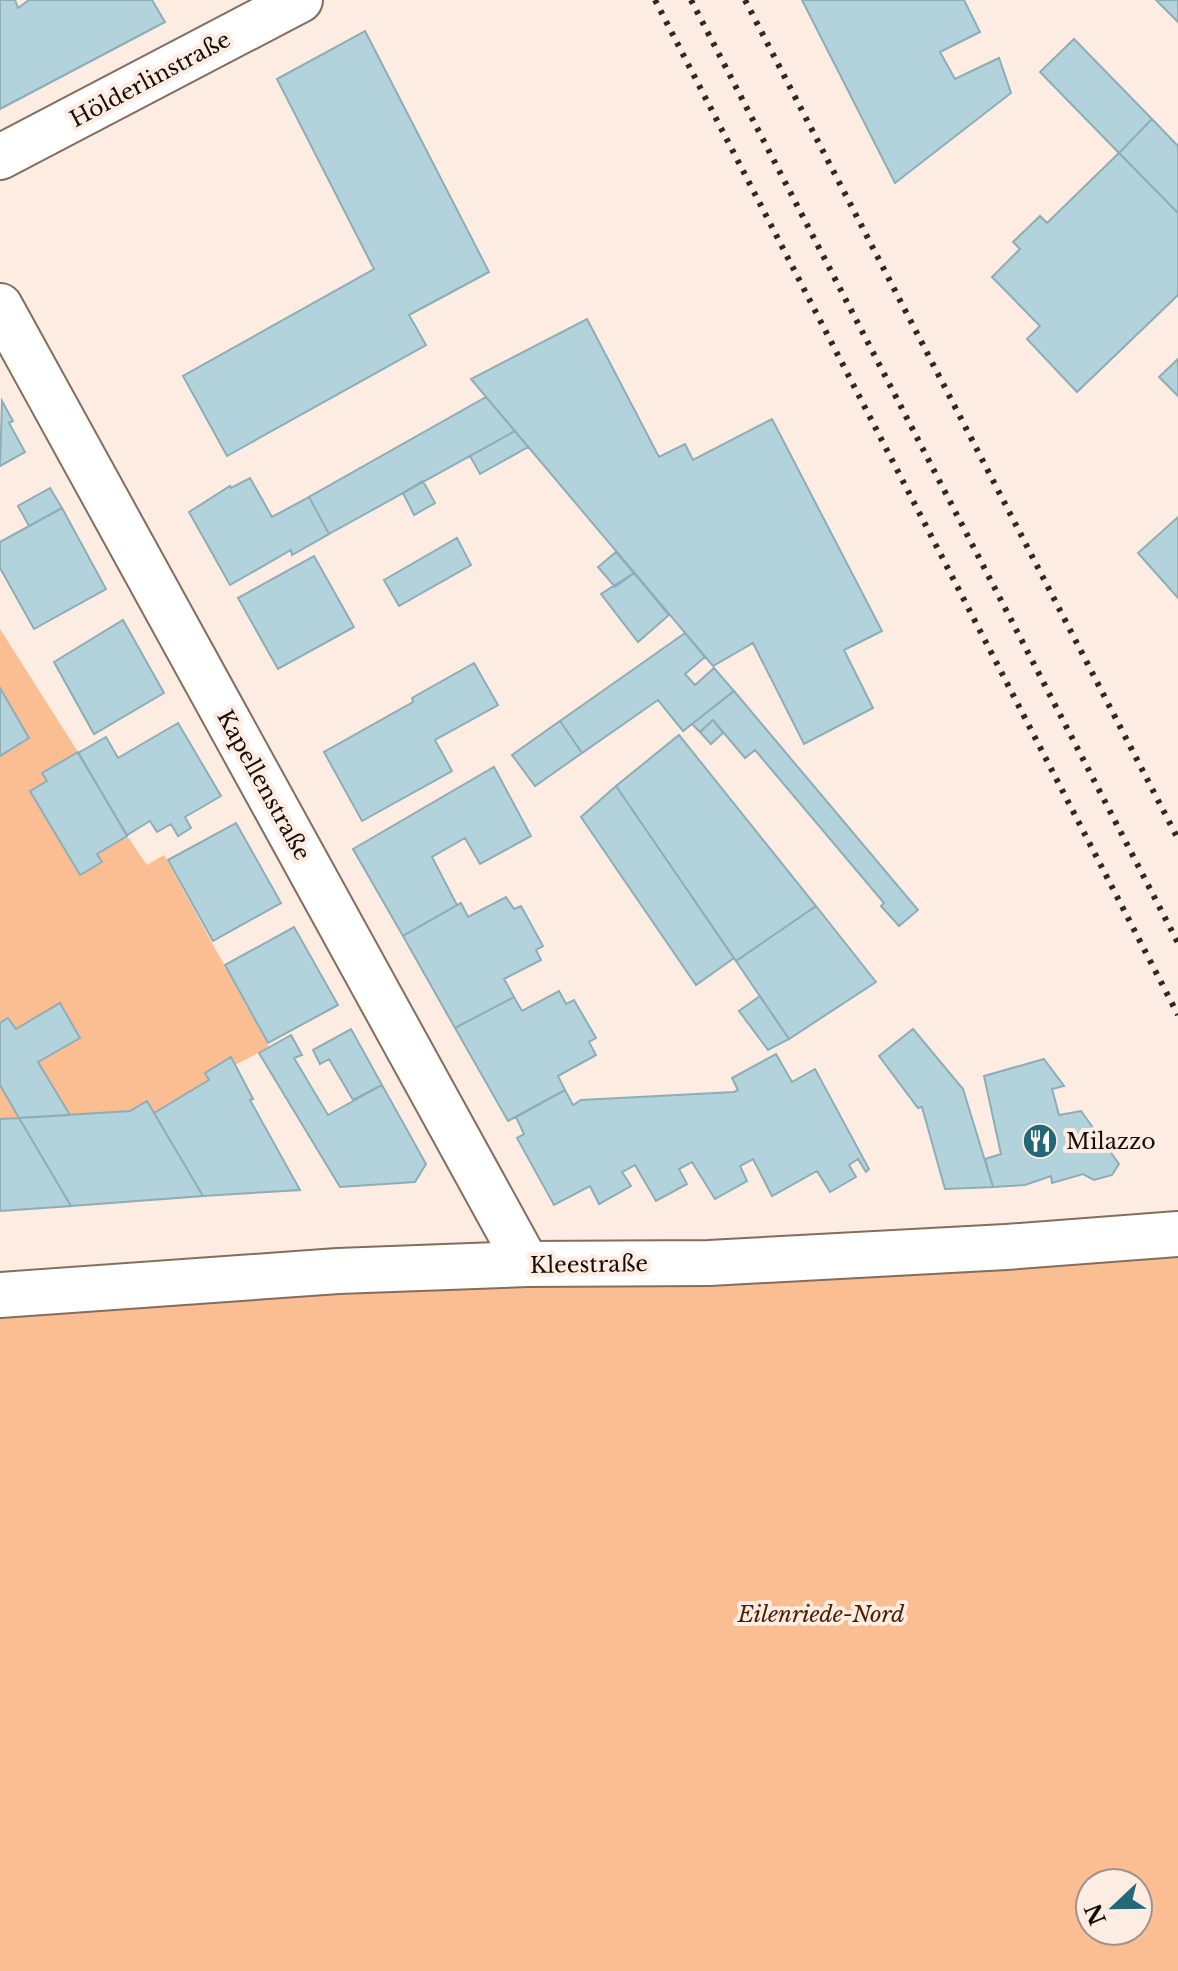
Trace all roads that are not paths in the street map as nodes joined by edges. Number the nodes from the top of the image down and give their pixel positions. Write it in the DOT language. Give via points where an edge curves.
graph roads {
  1 [pos="300,0"];
  2 [pos="0,157"];
  3 [pos="0,306"];
  4 [pos="1178,1234"];
  5 [pos="527,1264"];
  6 [pos="0,1295"];
  1 -- 2 [label="street, Hölderlinstraße"];
  3 -- 5 [label="street, Kapellenstraße"];
  4 -- 5 [label="street, Kleestraße" via="709,1263"];
  5 -- 6 [label="street, Kleestraße" via="338,1271"];
}
